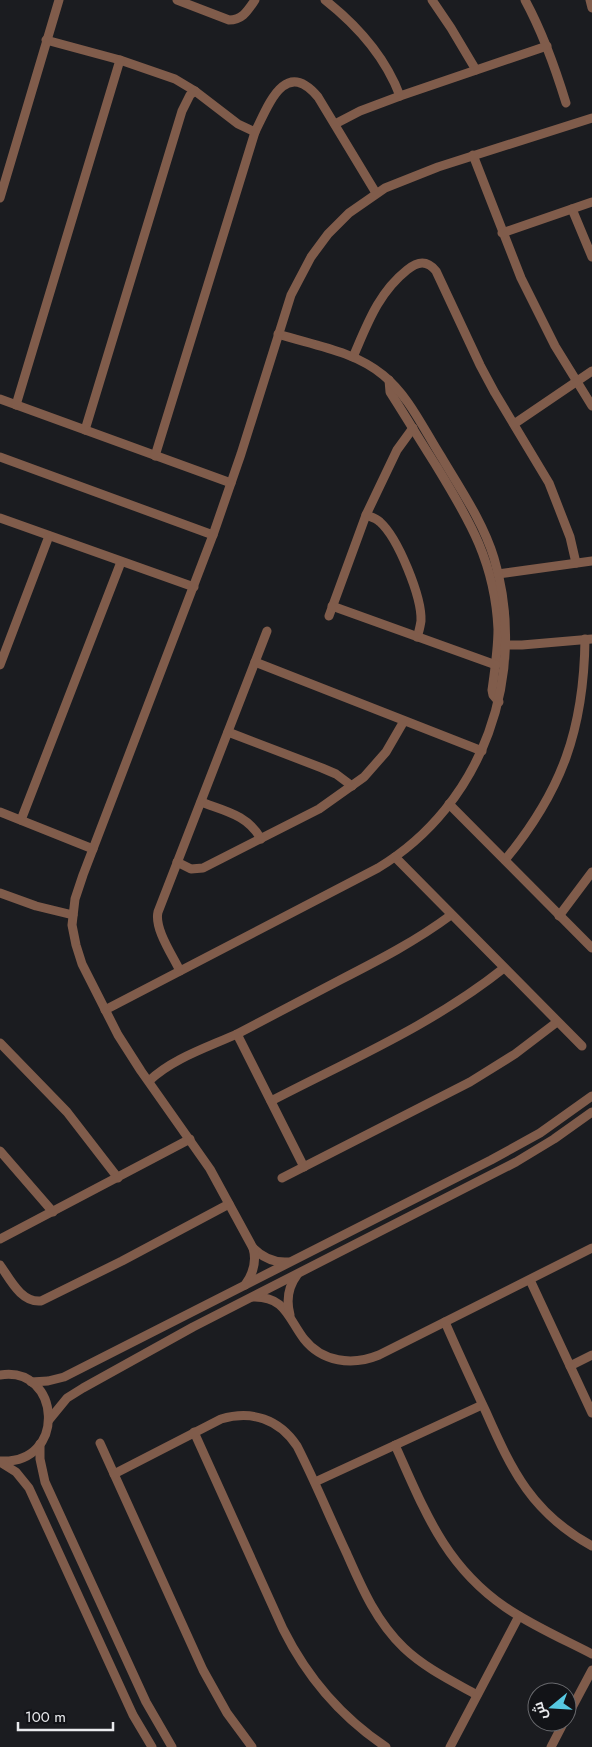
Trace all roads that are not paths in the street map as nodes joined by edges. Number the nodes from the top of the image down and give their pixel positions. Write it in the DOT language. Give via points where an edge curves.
graph roads {
  1 [pos="59,0"];
  2 [pos="177,0"];
  3 [pos="255,0"];
  4 [pos="325,0"];
  5 [pos="432,0"];
  6 [pos="525,0"];
  7 [pos="590,0"];
  8 [pos="592,8"];
  9 [pos="46,40"];
  10 [pos="547,46"];
  11 [pos="120,60"];
  12 [pos="476,70"];
  13 [pos="195,90"];
  14 [pos="400,96"];
  15 [pos="566,103"];
  16 [pos="591,117"];
  17 [pos="335,124"];
  18 [pos="255,132"];
  19 [pos="473,156"];
  20 [pos="376,193"];
  21 [pos="0,198"];
  22 [pos="592,202"];
  23 [pos="572,209"];
  24 [pos="502,233"];
  25 [pos="592,257"];
  26 [pos="278,334"];
  27 [pos="353,357"];
  28 [pos="592,371"];
  29 [pos="389,380"];
  30 [pos="576,382"];
  31 [pos="0,399"];
  32 [pos="16,405"];
  33 [pos="592,406"];
  34 [pos="514,424"];
  35 [pos="413,428"];
  36 [pos="85,430"];
  37 [pos="155,456"];
  38 [pos="0,457"];
  39 [pos="231,483"];
  40 [pos="366,516"];
  41 [pos="0,518"];
  42 [pos="213,535"];
  43 [pos="49,536"];
  44 [pos="592,561"];
  45 [pos="121,562"];
  46 [pos="576,563"];
  47 [pos="498,574"];
  48 [pos="194,587"];
  49 [pos="332,606"];
  50 [pos="329,616"];
  51 [pos="267,632"];
  52 [pos="417,637"];
  53 [pos="589,639"];
  54 [pos="505,645"];
  55 [pos="255,662"];
  56 [pos="0,665"];
  57 [pos="496,666"];
  58 [pos="499,702"];
  59 [pos="404,721"];
  60 [pos="228,732"];
  61 [pos="482,751"];
  62 [pos="352,786"];
  63 [pos="201,802"];
  64 [pos="449,804"];
  65 [pos="0,812"];
  66 [pos="21,820"];
  67 [pos="261,839"];
  68 [pos="93,849"];
  69 [pos="395,858"];
  70 [pos="505,860"];
  71 [pos="177,862"];
  72 [pos="592,872"];
  73 [pos="0,893"];
  74 [pos="73,914"];
  75 [pos="452,915"];
  76 [pos="560,916"];
  77 [pos="592,948"];
  78 [pos="504,968"];
  79 [pos="180,971"];
  80 [pos="105,1010"];
  81 [pos="557,1022"];
  82 [pos="237,1034"];
  83 [pos="0,1043"];
  84 [pos="582,1046"];
  85 [pos="149,1081"];
  86 [pos="592,1096"];
  87 [pos="271,1101"];
  88 [pos="592,1112"];
  89 [pos="190,1139"];
  90 [pos="0,1151"];
  91 [pos="304,1167"];
  92 [pos="118,1178"];
  93 [pos="282,1178"];
  94 [pos="229,1204"];
  95 [pos="53,1212"];
  96 [pos="0,1239"];
  97 [pos="253,1248"];
  98 [pos="592,1248"];
  99 [pos="292,1261"];
  100 [pos="0,1265"];
  101 [pos="298,1274"];
  102 [pos="530,1280"];
  103 [pos="245,1285"];
  104 [pos="251,1298"];
  105 [pos="290,1315"];
  106 [pos="445,1322"];
  107 [pos="592,1355"];
  108 [pos="570,1366"];
  109 [pos="2,1373"];
  110 [pos="31,1382"];
  111 [pos="482,1404"];
  112 [pos="592,1413"];
  113 [pos="49,1420"];
  114 [pos="194,1432"];
  115 [pos="100,1443"];
  116 [pos="40,1444"];
  117 [pos="395,1445"];
  118 [pos="0,1461"];
  119 [pos="114,1474"];
  120 [pos="315,1482"];
  121 [pos="592,1546"];
  122 [pos="519,1616"];
  123 [pos="592,1654"];
  124 [pos="592,1670"];
  125 [pos="477,1694"];
  126 [pos="577,1698"];
  127 [pos="559,1732"];
  128 [pos="152,1747"];
  129 [pos="172,1747"];
  130 [pos="252,1747"];
  131 [pos="386,1747"];
  132 [pos="450,1747"];
  133 [pos="551,1747"];
  1 -- 9 [label="street"];
  2 -- 3 [label="street" via="230,20 244,17"];
  4 -- 14 [label="street" via="372,46 393,78"];
  5 -- 12 [label="street"];
  6 -- 10 [label="street"];
  7 -- 8 [label="street"];
  9 -- 11 [label="street"];
  9 -- 21 [label="street"];
  10 -- 12 [label="street"];
  10 -- 15 [label="street"];
  11 -- 13 [label="street" via="175,79"];
  11 -- 32 [label="street"];
  12 -- 14 [label="street"];
  13 -- 18 [label="street" via="226,116"];
  13 -- 36 [label="street" via="182,111"];
  14 -- 17 [label="street"];
  16 -- 19 [label="street"];
  17 -- 18 [label="street" via="310,87 294,81 285,84 277,93"];
  17 -- 20 [label="street"];
  18 -- 37 [label="street"];
  19 -- 20 [label="street" via="412,176"];
  19 -- 24 [label="street"];
  20 -- 26 [label="street" via="338,223 315,251 296,282"];
  22 -- 23 [label="street"];
  23 -- 24 [label="street"];
  23 -- 25 [label="street"];
  24 -- 30 [label="street" via="521,278"];
  26 -- 27 [label="street"];
  26 -- 39 [label="street"];
  27 -- 29 [label="street"];
  27 -- 34 [label="street" via="382,296 409,268 420,262 426,263 436,271 480,366"];
  28 -- 30 [label="street"];
  29 -- 35 [label="street" via="390,392"];
  29 -- 47 [label="street" via="407,401 472,508 488,540"];
  30 -- 33 [label="street"];
  30 -- 34 [label="street"];
  31 -- 32 [label="street"];
  32 -- 36 [label="street"];
  34 -- 46 [label="street" via="549,483 570,537"];
  35 -- 40 [label="street" via="397,450"];
  35 -- 57 [label="street" via="464,511 484,554 495,599 498,627"];
  36 -- 37 [label="street"];
  37 -- 39 [label="street"];
  38 -- 42 [label="street"];
  39 -- 42 [label="street"];
  40 -- 49 [label="street"];
  40 -- 52 [label="street" via="375,518 386,528 408,569 420,609"];
  41 -- 43 [label="street"];
  42 -- 48 [label="street"];
  43 -- 45 [label="street"];
  43 -- 56 [label="street"];
  44 -- 46 [label="street"];
  45 -- 48 [label="street"];
  45 -- 66 [label="street"];
  46 -- 47 [label="street"];
  47 -- 54 [label="street"];
  48 -- 68 [label="street"];
  49 -- 50 [label="street"];
  49 -- 52 [label="street"];
  51 -- 55 [label="street"];
  52 -- 57 [label="street"];
  53 -- 54 [label="street"];
  53 -- 70 [label="street" via="580,708 569,752 542,809"];
  54 -- 58 [label="street"];
  55 -- 59 [label="street"];
  55 -- 60 [label="street"];
  57 -- 58 [label="street" via="492,695"];
  58 -- 61 [label="street"];
  59 -- 61 [label="street"];
  59 -- 62 [label="street" via="376,765"];
  60 -- 62 [label="street" via="322,768"];
  60 -- 63 [label="street"];
  61 -- 64 [label="street"];
  62 -- 67 [label="street" via="319,809"];
  63 -- 67 [label="street" via="248,821"];
  63 -- 71 [label="street"];
  64 -- 69 [label="street"];
  64 -- 70 [label="street"];
  65 -- 66 [label="street"];
  66 -- 68 [label="street"];
  67 -- 71 [label="street" via="199,870"];
  68 -- 74 [label="street"];
  69 -- 75 [label="street"];
  69 -- 79 [label="street"];
  70 -- 76 [label="street"];
  71 -- 79 [label="street" via="157,918"];
  72 -- 76 [label="street"];
  73 -- 74 [label="street" via="36,906"];
  74 -- 80 [label="street" via="73,935 78,954"];
  75 -- 78 [label="street"];
  75 -- 82 [label="street" via="390,956"];
  76 -- 77 [label="street"];
  78 -- 81 [label="street"];
  78 -- 87 [label="street" via="428,1021"];
  79 -- 80 [label="street"];
  80 -- 85 [label="street"];
  81 -- 84 [label="street"];
  81 -- 91 [label="street" via="470,1082"];
  82 -- 85 [label="street" via="171,1065"];
  82 -- 87 [label="street"];
  83 -- 92 [label="street" via="67,1112"];
  85 -- 89 [label="street"];
  86 -- 99 [label="street" via="508,1152"];
  87 -- 91 [label="street"];
  88 -- 101 [label="street" via="516,1162"];
  89 -- 92 [label="street"];
  89 -- 94 [label="street"];
  90 -- 95 [label="street"];
  91 -- 93 [label="street"];
  92 -- 95 [label="street"];
  94 -- 97 [label="street"];
  94 -- 100 [label="street" via="40,1301 25,1297"];
  95 -- 96 [label="street"];
  97 -- 99 [label="street" via="274,1261"];
  97 -- 103 [label="street" via="254,1268"];
  98 -- 102 [label="street"];
  99 -- 103 [label="street"];
  101 -- 104 [label="street"];
  101 -- 105 [label="street" via="287,1297"];
  102 -- 106 [label="street"];
  102 -- 108 [label="street"];
  103 -- 110 [label="street" via="64,1376"];
  104 -- 105 [label="street" via="277,1302"];
  104 -- 113 [label="street" via="82,1388 67,1398"];
  105 -- 106 [label="street" via="312,1348 330,1358 349,1362 379,1355"];
  106 -- 111 [label="street"];
  107 -- 108 [label="street"];
  108 -- 112 [label="street"];
  109 -- 110 [label="street" via="17,1375"];
  110 -- 113 [label="street" via="47,1403"];
  111 -- 117 [label="street"];
  111 -- 121 [label="street" via="513,1471 529,1494 563,1528"];
  113 -- 116 [label="street"];
  114 -- 119 [label="street"];
  114 -- 120 [label="street" via="231,1416 264,1418 291,1437"];
  114 -- 131 [label="street" via="296,1654 336,1705"];
  115 -- 119 [label="street"];
  116 -- 118 [label="street" via="21,1458"];
  116 -- 129 [label="street" via="45,1482 146,1702"];
  117 -- 120 [label="street"];
  117 -- 122 [label="street" via="430,1523 448,1552 479,1587"];
  118 -- 128 [label="street" via="16,1472 29,1488 133,1715"];
  119 -- 130 [label="street" via="207,1678"];
  120 -- 125 [label="street" via="366,1596 383,1624 416,1659"];
  122 -- 123 [label="street"];
  122 -- 125 [label="street"];
  124 -- 126 [label="street"];
  125 -- 132 [label="street"];
  127 -- 133 [label="street"];
}
